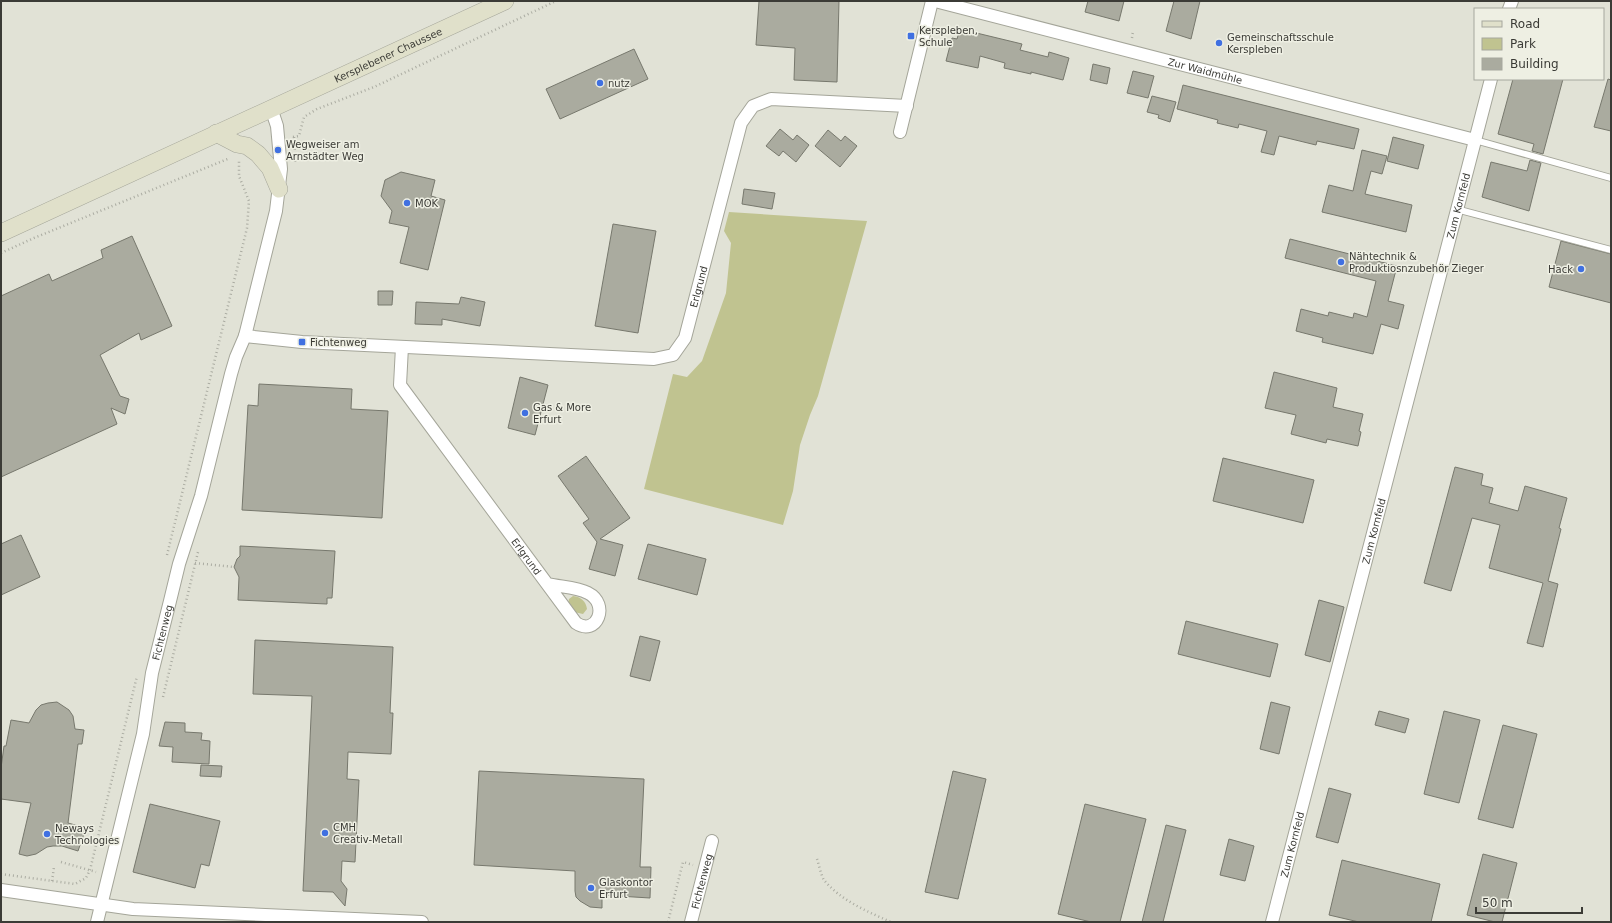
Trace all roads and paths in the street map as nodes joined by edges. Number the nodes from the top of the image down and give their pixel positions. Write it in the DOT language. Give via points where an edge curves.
graph roads {
  1 [pos="505,1"];
  2 [pos="556,1"];
  3 [pos="932,1"];
  4 [pos="935,1"];
  5 [pos="1491,80"];
  6 [pos="907,106"];
  7 [pos="270,108"];
  8 [pos="900,132"];
  9 [pos="216,133"];
  10 [pos="278,136"];
  11 [pos="1475,140"];
  12 [pos="244,150"];
  13 [pos="1611,178"];
  14 [pos="279,189"];
  15 [pos="1456,209"];
  16 [pos="1,233"];
  17 [pos="1611,250"];
  18 [pos="1,253"];
  19 [pos="245,336"];
  20 [pos="402,347"];
  21 [pos="198,551"];
  22 [pos="166,561"];
  23 [pos="195,563"];
  24 [pos="234,567"];
  25 [pos="548,584"];
  26 [pos="137,676"];
  27 [pos="162,702"];
  28 [pos="712,841"];
  29 [pos="817,859"];
  30 [pos="61,862"];
  31 [pos="54,867"];
  32 [pos="705,868"];
  33 [pos="90,870"];
  34 [pos="1,874"];
  35 [pos="52,881"];
  36 [pos="1,890"];
  37 [pos="102,904"];
  38 [pos="97,922"];
  39 [pos="422,922"];
  40 [pos="668,922"];
  41 [pos="690,922"];
  42 [pos="891,922"];
  43 [pos="1272,922"];
  1 -- 7 [label="main road, Kersplebener Chaussee"];
  2 -- 10 [label="path" via="374,87 316,109 304,117 299,136"];
  3 -- 6 [label="street"];
  4 -- 11 [label="street, Zur Waidmühle"];
  5 -- 11 [label="street, Zum Kornfeld"];
  6 -- 8 [label="street"];
  6 -- 20 [label="street, Erlgrund" via="771,99 753,106 741,123 685,338 673,355 654,359"];
  7 -- 9 [label="main road, Kersplebener Chaussee"];
  7 -- 10 [label="street, Fichtenweg"];
  9 -- 12 [label="main road"];
  9 -- 16 [label="main road, Kersplebener Chaussee"];
  10 -- 14 [label="street, Fichtenweg" via="281,169"];
  11 -- 13 [label="lane"];
  11 -- 15 [label="street, Zum Kornfeld"];
  12 -- 14 [label="main road" via="258,154 270,168"];
  12 -- 18 [label="path"];
  12 -- 22 [label="path" via="238,163 239,176 249,201 247,228"];
  14 -- 19 [label="street, Fichtenweg" via="276,211"];
  15 -- 17 [label="lane"];
  15 -- 43 [label="street, Zum Kornfeld"];
  19 -- 20 [label="street, Erlgrund" via="302,342"];
  19 -- 37 [label="street, Fichtenweg" via="236,357 201,496 175,579 152,673 143,734"];
  20 -- 25 [label="street, Erlgrund" via="400,385"];
  21 -- 23 [label="path"];
  23 -- 24 [label="path"];
  23 -- 27 [label="path"];
  26 -- 33 [label="path"];
  28 -- 32 [label="street, Fichtenweg"];
  29 -- 42 [label="path" via="824,879 837,893"];
  30 -- 33 [label="path"];
  31 -- 35 [label="path"];
  32 -- 40 [label="path" via="684,862"];
  32 -- 41 [label="street, Fichtenweg"];
  33 -- 35 [label="path" via="86,878 75,884"];
  34 -- 35 [label="path"];
  36 -- 37 [label="street"];
  37 -- 38 [label="street, Fichtenweg"];
  37 -- 39 [label="street" via="133,909"];
}
